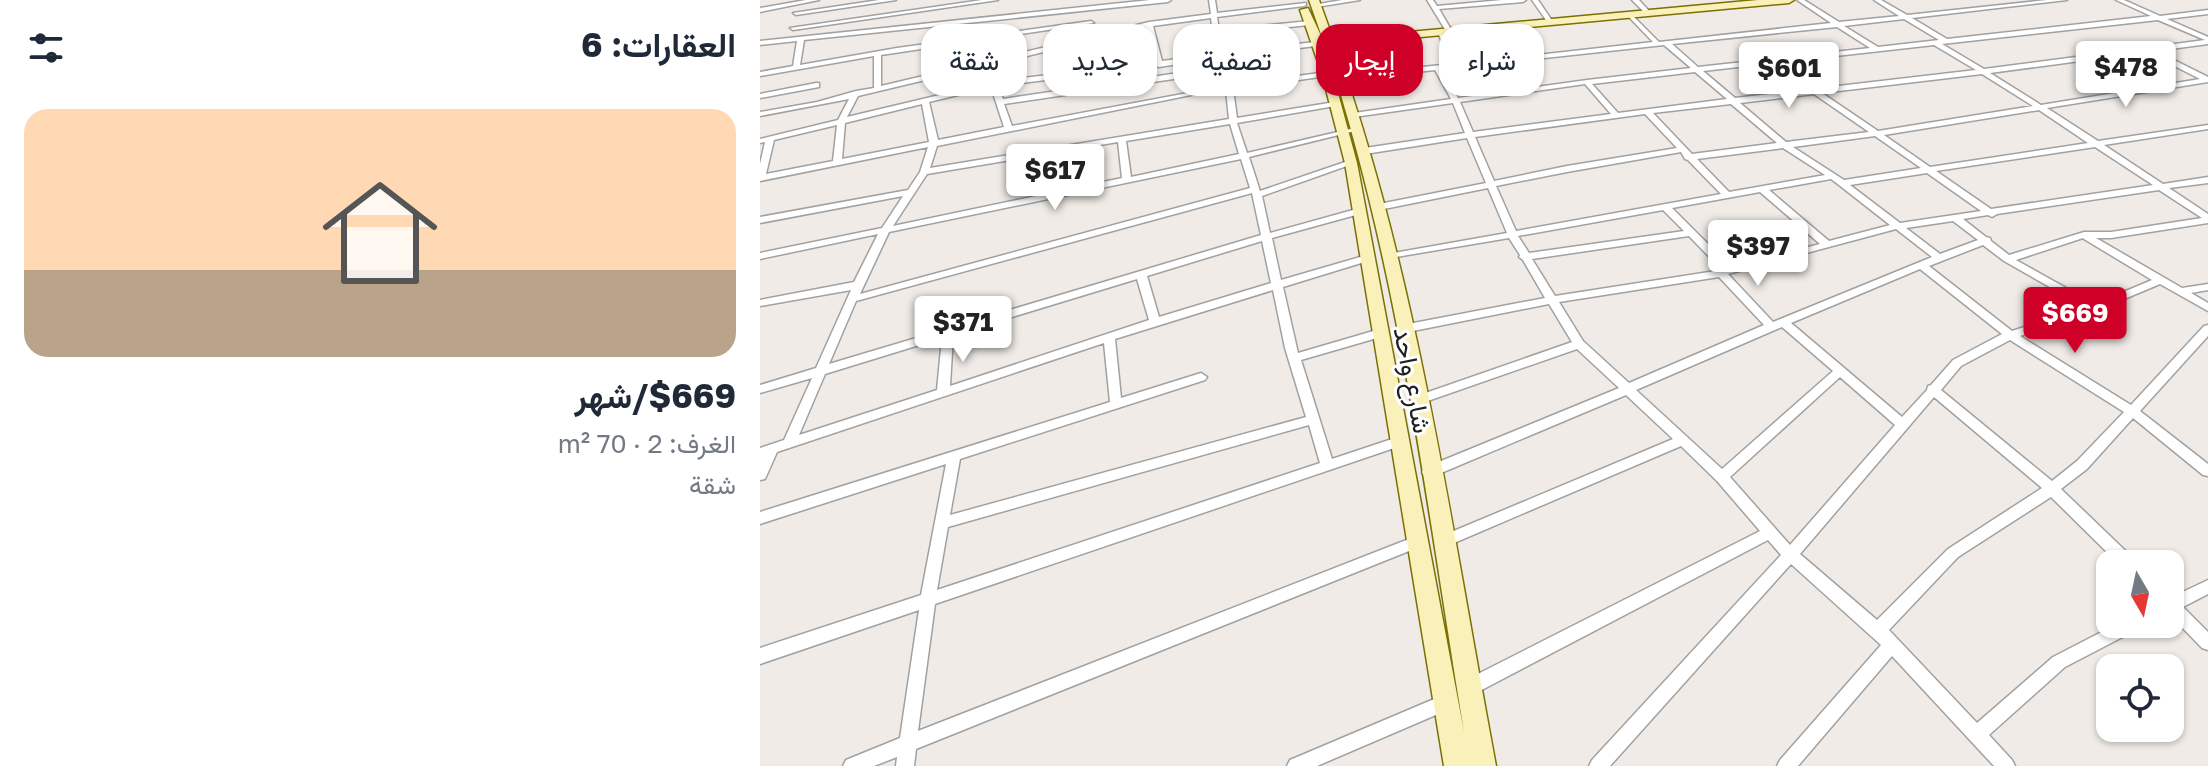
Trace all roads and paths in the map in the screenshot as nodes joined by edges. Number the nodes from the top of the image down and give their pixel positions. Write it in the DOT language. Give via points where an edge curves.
graph roads {
  1 [pos="816,0"];
  2 [pos="893,0"];
  3 [pos="995,0"];
  4 [pos="1027,0"];
  5 [pos="1168,0"];
  6 [pos="1212,0"];
  7 [pos="1357,0"];
  8 [pos="1430,0"];
  9 [pos="1523,0"];
  10 [pos="1535,0"];
  11 [pos="1635,0"];
  12 [pos="1789,0"];
  13 [pos="1800,0"];
  14 [pos="1877,0"];
  15 [pos="2064,0"];
  16 [pos="2119,0"];
  17 [pos="961,2"];
  18 [pos="1759,2"];
  19 [pos="798,3"];
  20 [pos="1089,4"];
  21 [pos="1309,6"];
  22 [pos="1434,8"];
  23 [pos="760,10"];
  24 [pos="2208,12"];
  25 [pos="796,13"];
  26 [pos="904,13"];
  27 [pos="1648,13"];
  28 [pos="1215,15"];
  29 [pos="1630,15"];
  30 [pos="1026,16"];
  31 [pos="1904,16"];
  32 [pos="2159,17"];
  33 [pos="1550,22"];
  34 [pos="1091,23"];
  35 [pos="1835,23"];
  36 [pos="1026,24"];
  37 [pos="1149,24"];
  38 [pos="1217,24"];
  39 [pos="1246,24"];
  40 [pos="1442,24"];
  41 [pos="1526,24"];
  42 [pos="1316,26"];
  43 [pos="793,28"];
  44 [pos="900,30"];
  45 [pos="1027,33"];
  46 [pos="801,39"];
  47 [pos="792,40"];
  48 [pos="2208,40"];
  49 [pos="1940,42"];
  50 [pos="760,43"];
  51 [pos="1662,43"];
  52 [pos="921,47"];
  53 [pos="1876,49"];
  54 [pos="897,50"];
  55 [pos="2150,51"];
  56 [pos="878,54"];
  57 [pos="1544,56"];
  58 [pos="1157,57"];
  59 [pos="1173,63"];
  60 [pos="817,64"];
  61 [pos="1159,65"];
  62 [pos="1437,67"];
  63 [pos="796,68"];
  64 [pos="1423,68"];
  65 [pos="1695,69"];
  66 [pos="1983,72"];
  67 [pos="760,74"];
  68 [pos="1173,76"];
  69 [pos="921,77"];
  70 [pos="2208,80"];
  71 [pos="1587,82"];
  72 [pos="816,85"];
  73 [pos="877,87"];
  74 [pos="1815,91"];
  75 [pos="856,93"];
  76 [pos="760,96"];
  77 [pos="948,96"];
  78 [pos="998,96"];
  79 [pos="1183,96"];
  80 [pos="1230,96"];
  81 [pos="1335,96"];
  82 [pos="1341,96"];
  83 [pos="1455,99"];
  84 [pos="1732,99"];
  85 [pos="925,102"];
  86 [pos="1000,102"];
  87 [pos="817,104"];
  88 [pos="1335,104"];
  89 [pos="2039,106"];
  90 [pos="1646,111"];
  91 [pos="760,114"];
  92 [pos="1616,115"];
  93 [pos="841,122"];
  94 [pos="1233,122"];
  95 [pos="1352,125"];
  96 [pos="2208,127"];
  97 [pos="1009,130"];
  98 [pos="1470,134"];
  99 [pos="1874,134"];
  100 [pos="765,140"];
  101 [pos="1122,141"];
  102 [pos="1783,144"];
  103 [pos="934,145"];
  104 [pos="2097,145"];
  105 [pos="1685,153"];
  106 [pos="1244,156"];
  107 [pos="1358,157"];
  108 [pos="837,163"];
  109 [pos="1928,171"];
  110 [pos="924,172"];
  111 [pos="760,178"];
  112 [pos="1837,179"];
  113 [pos="1127,180"];
  114 [pos="2208,180"];
  115 [pos="1492,183"];
  116 [pos="1761,188"];
  117 [pos="2163,188"];
  118 [pos="912,192"];
  119 [pos="1256,192"];
  120 [pos="1726,194"];
  121 [pos="1379,207"];
  122 [pos="1666,207"];
  123 [pos="1360,211"];
  124 [pos="1992,214"];
  125 [pos="1955,218"];
  126 [pos="2208,219"];
  127 [pos="760,220"];
  128 [pos="1898,226"];
  129 [pos="885,231"];
  130 [pos="1690,233"];
  131 [pos="1512,234"];
  132 [pos="2084,235"];
  133 [pos="1265,237"];
  134 [pos="1987,240"];
  135 [pos="1828,246"];
  136 [pos="760,256"];
  137 [pos="1388,257"];
  138 [pos="1524,257"];
  139 [pos="1367,258"];
  140 [pos="1939,258"];
  141 [pos="2008,259"];
  142 [pos="1922,265"];
  143 [pos="1725,272"];
  144 [pos="1141,274"];
  145 [pos="2161,280"];
  146 [pos="1275,283"];
  147 [pos="858,285"];
  148 [pos="2208,287"];
  149 [pos="2181,292"];
  150 [pos="852,299"];
  151 [pos="1551,300"];
  152 [pos="760,303"];
  153 [pos="2094,308"];
  154 [pos="2208,308"];
  155 [pos="1155,322"];
  156 [pos="1777,324"];
  157 [pos="1403,329"];
  158 [pos="2208,329"];
  159 [pos="948,333"];
  160 [pos="1380,333"];
  161 [pos="2010,335"];
  162 [pos="1109,338"];
  163 [pos="1579,344"];
  164 [pos="1294,358"];
  165 [pos="1411,368"];
  166 [pos="1386,369"];
  167 [pos="1841,370"];
  168 [pos="819,371"];
  169 [pos="1201,377"];
  170 [pos="1627,388"];
  171 [pos="760,389"];
  172 [pos="1932,389"];
  173 [pos="943,392"];
  174 [pos="1418,400"];
  175 [pos="1116,404"];
  176 [pos="2133,412"];
  177 [pos="1311,420"];
  178 [pos="1902,424"];
  179 [pos="1683,440"];
  180 [pos="1401,441"];
  181 [pos="789,443"];
  182 [pos="766,451"];
  183 [pos="954,456"];
  184 [pos="1328,467"];
  185 [pos="2208,471"];
  186 [pos="1429,472"];
  187 [pos="760,475"];
  188 [pos="1722,477"];
  189 [pos="2052,489"];
  190 [pos="760,518"];
  191 [pos="943,523"];
  192 [pos="1769,533"];
  193 [pos="1419,541"];
  194 [pos="1442,542"];
  195 [pos="2115,550"];
  196 [pos="1790,555"];
  197 [pos="2208,587"];
  198 [pos="928,598"];
  199 [pos="2184,599"];
  200 [pos="2184,620"];
  201 [pos="1878,630"];
  202 [pos="2105,638"];
  203 [pos="2208,643"];
  204 [pos="1892,644"];
  205 [pos="760,656"];
  206 [pos="1470,687"];
  207 [pos="1446,702"];
  208 [pos="1977,734"];
  209 [pos="907,746"];
  210 [pos="1608,762"];
  211 [pos="852,766"];
  212 [pos="905,766"];
  213 [pos="1296,766"];
  214 [pos="1457,766"];
  215 [pos="1483,766"];
  216 [pos="1786,766"];
  217 [pos="2006,766"];
  1 -- 19 [label="street"];
  2 -- 25 [label="street"];
  3 -- 17 [label="street"];
  4 -- 30 [label="street"];
  5 -- 20 [label="street"];
  6 -- 28 [label="street"];
  7 -- 21 [label="street"];
  8 -- 22 [label="street"];
  9 -- 22 [label="street"];
  10 -- 33 [label="street"];
  11 -- 27 [label="street"];
  12 -- 18 [label="street"];
  13 -- 35 [label="street"];
  14 -- 31 [label="street"];
  15 -- 31 [label="street"];
  16 -- 32 [label="street"];
  17 -- 26 [label="street"];
  18 -- 27 [label="street"];
  19 -- 23 [label="street"];
  19 -- 25 [label="street"];
  20 -- 30 [label="street"];
  20 -- 34 [label="street"];
  21 -- 28 [label="street"];
  21 -- 39 [label="street"];
  21 -- 42 [label="street, شارع واحد"];
  22 -- 40 [label="street"];
  24 -- 32 [label="street"];
  25 -- 43 [label="street"];
  26 -- 43 [label="street"];
  26 -- 44 [label="street"];
  27 -- 29 [label="street"];
  28 -- 37 [label="street"];
  28 -- 38 [label="street"];
  29 -- 33 [label="street"];
  29 -- 51 [label="street"];
  30 -- 36 [label="street"];
  30 -- 44 [label="street"];
  31 -- 35 [label="street"];
  31 -- 49 [label="street"];
  32 -- 48 [label="street"];
  32 -- 49 [label="street"];
  33 -- 41 [label="street"];
  34 -- 45 [label="street"];
  35 -- 51 [label="street"];
  35 -- 53 [label="street"];
  43 -- 47 [label="street"];
  44 -- 46 [label="street"];
  44 -- 54 [label="street"];
  46 -- 47 [label="street"];
  46 -- 63 [label="street"];
  47 -- 50 [label="street"];
  48 -- 55 [label="street"];
  49 -- 53 [label="street"];
  49 -- 66 [label="street"];
  51 -- 57 [label="street"];
  51 -- 65 [label="street"];
  52 -- 54 [label="street"];
  53 -- 65 [label="street"];
  54 -- 56 [label="street"];
  55 -- 66 [label="street"];
  55 -- 70 [label="street"];
  56 -- 60 [label="street"];
  56 -- 73 [label="street"];
  58 -- 61 [label="street"];
  59 -- 61 [label="street"];
  60 -- 63 [label="street"];
  60 -- 72 [label="street"];
  62 -- 64 [label="street"];
  62 -- 83 [label="street"];
  63 -- 67 [label="street"];
  65 -- 71 [label="street"];
  65 -- 84 [label="street"];
  66 -- 74 [label="street"];
  66 -- 89 [label="street"];
  68 -- 86 [label="street"];
  69 -- 73 [label="street"];
  70 -- 89 [label="street"];
  71 -- 83 [label="street"];
  71 -- 92 [label="street"];
  72 -- 76 [label="street"];
  72 -- 87 [label="street"];
  73 -- 75 [label="street"];
  74 -- 84 [label="street"];
  74 -- 99 [label="street"];
  75 -- 87 [label="street"];
  75 -- 93 [label="street"];
  77 -- 85 [label="street"];
  78 -- 86 [label="street"];
  79 -- 97 [label="street"];
  80 -- 94 [label="street"];
  81 -- 88 [label="street, شارع واحد"];
  82 -- 95 [label="street, شارع واحد"];
  83 -- 95 [label="street"];
  83 -- 98 [label="street"];
  84 -- 90 [label="street"];
  84 -- 102 [label="street"];
  85 -- 93 [label="street"];
  85 -- 103 [label="street"];
  86 -- 97 [label="street"];
  87 -- 91 [label="street"];
  88 -- 94 [label="street"];
  88 -- 95 [label="street, شارع واحد"];
  89 -- 99 [label="street"];
  89 -- 104 [label="street"];
  90 -- 92 [label="street"];
  90 -- 105 [label="street"];
  92 -- 98 [label="street"];
  93 -- 100 [label="street"];
  93 -- 108 [label="street"];
  94 -- 101 [label="street"];
  94 -- 106 [label="street"];
  95 -- 106 [label="street"];
  95 -- 107 [label="street, شارع واحد"];
  96 -- 104 [label="street"];
  97 -- 103 [label="street"];
  98 -- 107 [label="street"];
  98 -- 115 [label="street"];
  99 -- 102 [label="street"];
  99 -- 109 [label="street"];
  100 -- 111 [label="street"];
  101 -- 110 [label="street"];
  101 -- 113 [label="street"];
  102 -- 105 [label="street"];
  102 -- 112 [label="street"];
  103 -- 108 [label="street"];
  103 -- 110 [label="street"];
  104 -- 109 [label="street"];
  104 -- 117 [label="street"];
  105 -- 115 [label="street"];
  105 -- 120 [label="street"];
  106 -- 113 [label="street"];
  106 -- 119 [label="street"];
  107 -- 119 [label="street"];
  107 -- 121 [label="street, شارع واحد"];
  107 -- 123 [label="street, شارع واحد"];
  108 -- 111 [label="street"];
  109 -- 112 [label="street"];
  109 -- 124 [label="street"];
  110 -- 118 [label="street"];
  112 -- 116 [label="street"];
  112 -- 128 [label="street"];
  113 -- 129 [label="street"];
  114 -- 117 [label="street"];
  115 -- 121 [label="street"];
  115 -- 131 [label="street"];
  116 -- 120 [label="street"];
  116 -- 135 [label="street"];
  117 -- 124 [label="street"];
  117 -- 126 [label="street"];
  118 -- 127 [label="street"];
  118 -- 129 [label="street"];
  119 -- 133 [label="street"];
  119 -- 150 [label="street"];
  120 -- 122 [label="street"];
  121 -- 137 [label="street, شارع واحد"];
  122 -- 130 [label="street"];
  122 -- 131 [label="street"];
  123 -- 133 [label="street"];
  123 -- 139 [label="street, شارع واحد"];
  124 -- 125 [label="street"];
  125 -- 128 [label="street"];
  125 -- 134 [label="street"];
  126 -- 132 [label="street"];
  128 -- 135 [label="street"];
  128 -- 140 [label="street"];
  129 -- 136 [label="street"];
  129 -- 147 [label="street"];
  130 -- 138 [label="street"];
  130 -- 143 [label="street"];
  131 -- 137 [label="street"];
  131 -- 138 [label="street"];
  132 -- 141 [label="street"];
  132 -- 145 [label="street"];
  133 -- 144 [label="street"];
  133 -- 146 [label="street"];
  134 -- 140 [label="street"];
  134 -- 141 [label="street"];
  135 -- 143 [label="street"];
  137 -- 157 [label="street, شارع واحد"];
  138 -- 151 [label="street"];
  139 -- 146 [label="street"];
  139 -- 160 [label="street, شارع واحد"];
  140 -- 142 [label="street"];
  141 -- 153 [label="street"];
  142 -- 156 [label="street"];
  142 -- 161 [label="street"];
  143 -- 151 [label="street"];
  143 -- 156 [label="street"];
  144 -- 155 [label="street"];
  144 -- 159 [label="street"];
  145 -- 149 [label="street"];
  145 -- 153 [label="street"];
  146 -- 155 [label="street"];
  146 -- 164 [label="street"];
  147 -- 150 [label="street"];
  147 -- 152 [label="street"];
  148 -- 149 [label="street"];
  149 -- 154 [label="street"];
  150 -- 168 [label="street"];
  151 -- 157 [label="street"];
  151 -- 163 [label="street"];
  153 -- 161 [label="street"];
  155 -- 162 [label="street"];
  156 -- 167 [label="street"];
  156 -- 170 [label="street"];
  157 -- 165 [label="street, شارع واحد"];
  158 -- 176 [label="street"];
  159 -- 168 [label="street"];
  159 -- 173 [label="street"];
  160 -- 164 [label="street"];
  160 -- 166 [label="street, شارع واحد"];
  161 -- 172 [label="street" via="1957,363"];
  161 -- 176 [label="street"];
  162 -- 173 [label="street"];
  162 -- 175 [label="street"];
  163 -- 170 [label="street"];
  163 -- 174 [label="street"];
  164 -- 177 [label="street"];
  165 -- 166 [label="street"];
  165 -- 174 [label="street, شارع واحد"];
  166 -- 180 [label="street, شارع واحد"];
  167 -- 178 [label="street"];
  167 -- 188 [label="street"];
  168 -- 171 [label="street"];
  168 -- 181 [label="street"];
  169 -- 175 [label="street"];
  170 -- 179 [label="street"];
  170 -- 186 [label="street"];
  172 -- 178 [label="street"];
  172 -- 189 [label="street"];
  173 -- 181 [label="street"];
  174 -- 186 [label="street, شارع واحد"];
  175 -- 183 [label="street"];
  176 -- 185 [label="street"];
  176 -- 189 [label="street"];
  177 -- 184 [label="street"];
  177 -- 191 [label="street"];
  178 -- 196 [label="street"];
  179 -- 188 [label="street"];
  179 -- 194 [label="street"];
  180 -- 184 [label="street"];
  180 -- 193 [label="street, شارع واحد"];
  181 -- 182 [label="street"];
  182 -- 187 [label="street"];
  183 -- 190 [label="street"];
  183 -- 191 [label="street"];
  184 -- 198 [label="street"];
  186 -- 194 [label="street, شارع واحد"];
  188 -- 192 [label="street"];
  189 -- 195 [label="street"];
  189 -- 201 [label="street" via="1953,553"];
  191 -- 198 [label="street"];
  192 -- 196 [label="street"];
  192 -- 206 [label="street"];
  193 -- 207 [label="street, شارع واحد"];
  193 -- 209 [label="street"];
  194 -- 206 [label="street, شارع واحد"];
  196 -- 201 [label="street"];
  196 -- 210 [label="street"];
  197 -- 199 [label="street"];
  198 -- 205 [label="street"];
  198 -- 209 [label="street"];
  200 -- 203 [label="street"];
  201 -- 204 [label="street"];
  202 -- 208 [label="street" via="2059,662"];
  204 -- 208 [label="street"];
  204 -- 216 [label="street"];
  206 -- 215 [label="street, شارع واحد"];
  207 -- 213 [label="street"];
  207 -- 214 [label="street, شارع واحد"];
  208 -- 217 [label="street"];
  209 -- 211 [label="street"];
  209 -- 212 [label="street"];
}
